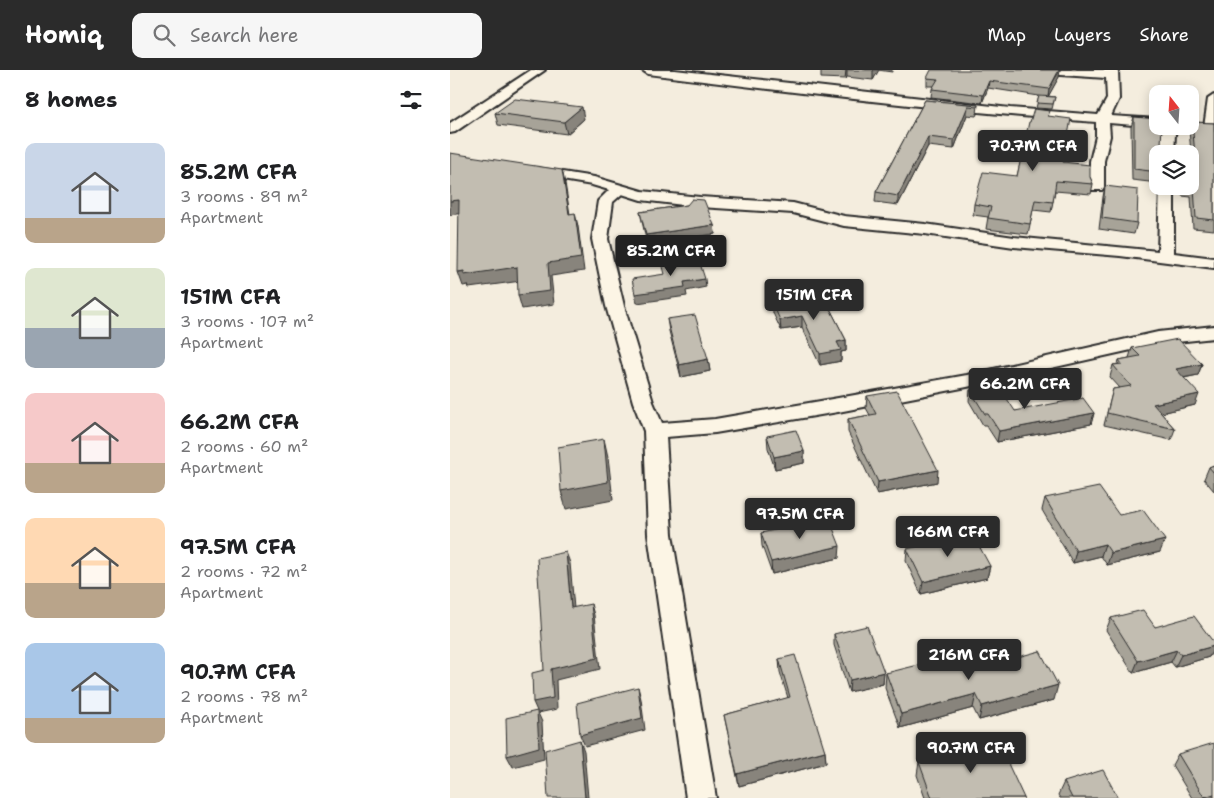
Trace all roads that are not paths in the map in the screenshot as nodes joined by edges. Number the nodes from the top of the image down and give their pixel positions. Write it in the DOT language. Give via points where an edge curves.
graph roads {
  1 [pos="539,70"];
  2 [pos="648,70"];
  3 [pos="1046,70"];
  4 [pos="1068,71"];
  5 [pos="1112,72"];
  6 [pos="1113,99"];
  7 [pos="1214,99"];
  8 [pos="1102,120"];
  9 [pos="1149,123"];
  10 [pos="1199,126"];
  11 [pos="1213,127"];
  12 [pos="450,129"];
  13 [pos="528,170"];
  14 [pos="1098,187"];
  15 [pos="620,188"];
  16 [pos="1167,195"];
  17 [pos="1166,258"];
  18 [pos="1214,263"];
  19 [pos="1214,332"];
  20 [pos="654,431"];
  21 [pos="701,798"];
  1 -- 12 [label="street"];
  2 -- 8 [label="street"];
  3 -- 4 [label="street"];
  4 -- 5 [label="street"];
  4 -- 6 [label="street" via="1087,78"];
  5 -- 6 [label="street"];
  6 -- 8 [label="street"];
  7 -- 11 [label="street"];
  8 -- 9 [label="street"];
  8 -- 14 [label="street" via="1103,136 1097,160"];
  10 -- 11 [label="street"];
  13 -- 15 [label="street"];
  15 -- 17 [label="street" via="642,195 700,202 792,208 844,221"];
  15 -- 20 [label="street" via="606,201 600,239 615,306"];
  16 -- 17 [label="street"];
  17 -- 18 [label="street"];
  19 -- 20 [label="street" via="1158,338 967,381 838,405 715,426"];
  20 -- 21 [label="street" via="660,534"];
}
